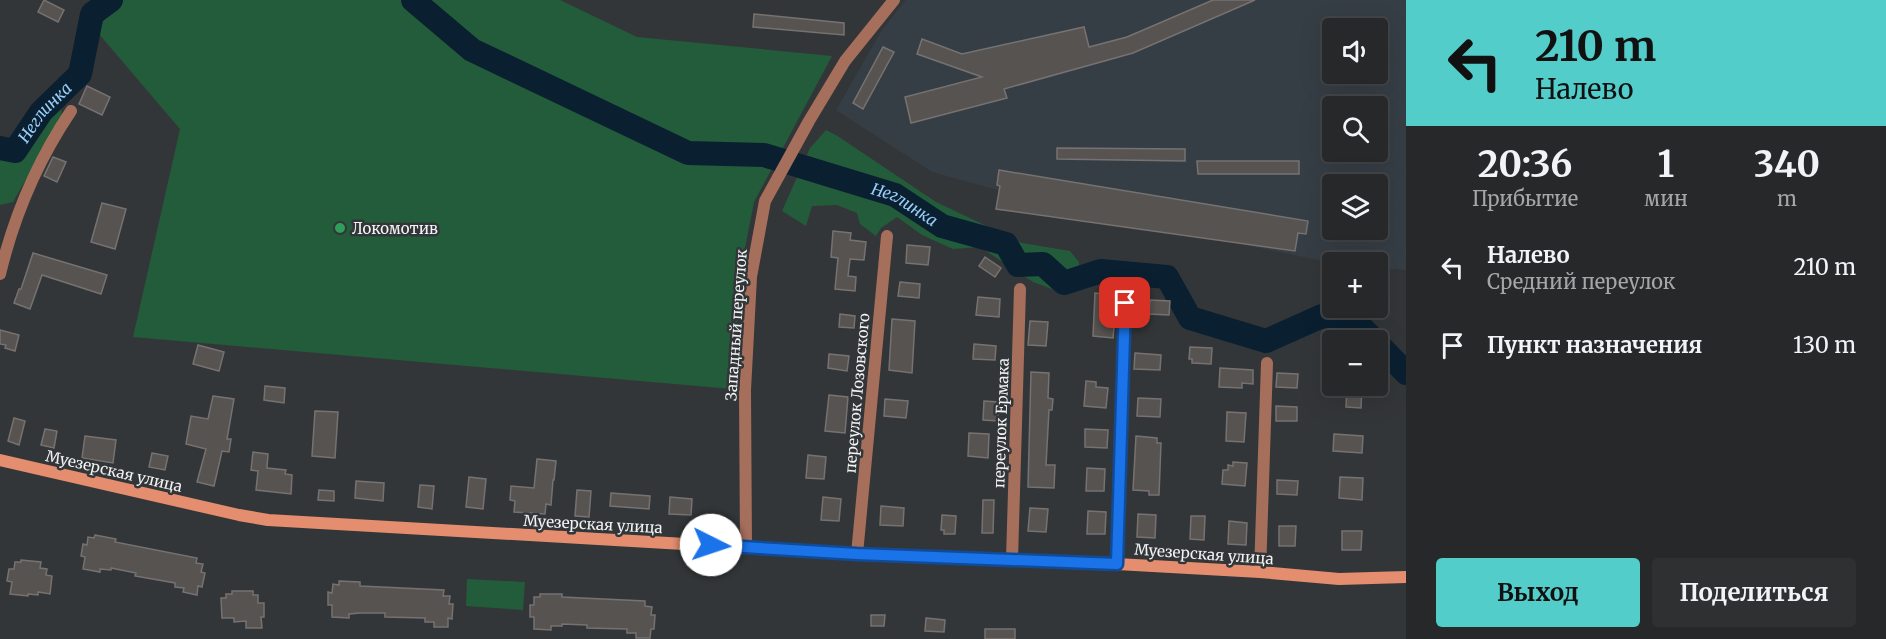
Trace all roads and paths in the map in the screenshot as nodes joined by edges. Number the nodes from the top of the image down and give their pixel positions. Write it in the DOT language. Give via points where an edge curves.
graph roads {
  1 [pos="894,0"];
  2 [pos="71,111"];
  3 [pos="887,236"];
  4 [pos="0,274"];
  5 [pos="1020,289"];
  6 [pos="1125,303"];
  7 [pos="1267,363"];
  8 [pos="0,460"];
  9 [pos="746,548"];
  10 [pos="857,554"];
  11 [pos="1012,559"];
  12 [pos="1117,564"];
  13 [pos="1260,572"];
  14 [pos="1406,577"];
  1 -- 9 [label="street, Западный переулок" via="845,61 765,201 751,277 745,390"];
  2 -- 4 [label="street" via="28,192"];
  3 -- 10 [label="street, переулок Лозовского"];
  5 -- 11 [label="street, переулок Ермака"];
  6 -- 12 [label="street"];
  7 -- 13 [label="street"];
  8 -- 9 [label="main road, Муезерская улица" via="268,520"];
  9 -- 10 [label="main road, Муезерская улица"];
  10 -- 11 [label="main road, Муезерская улица"];
  11 -- 12 [label="main road, Муезерская улица"];
  12 -- 13 [label="main road, Муезерская улица"];
  13 -- 14 [label="main road, Муезерская улица" via="1339,579"];
}
